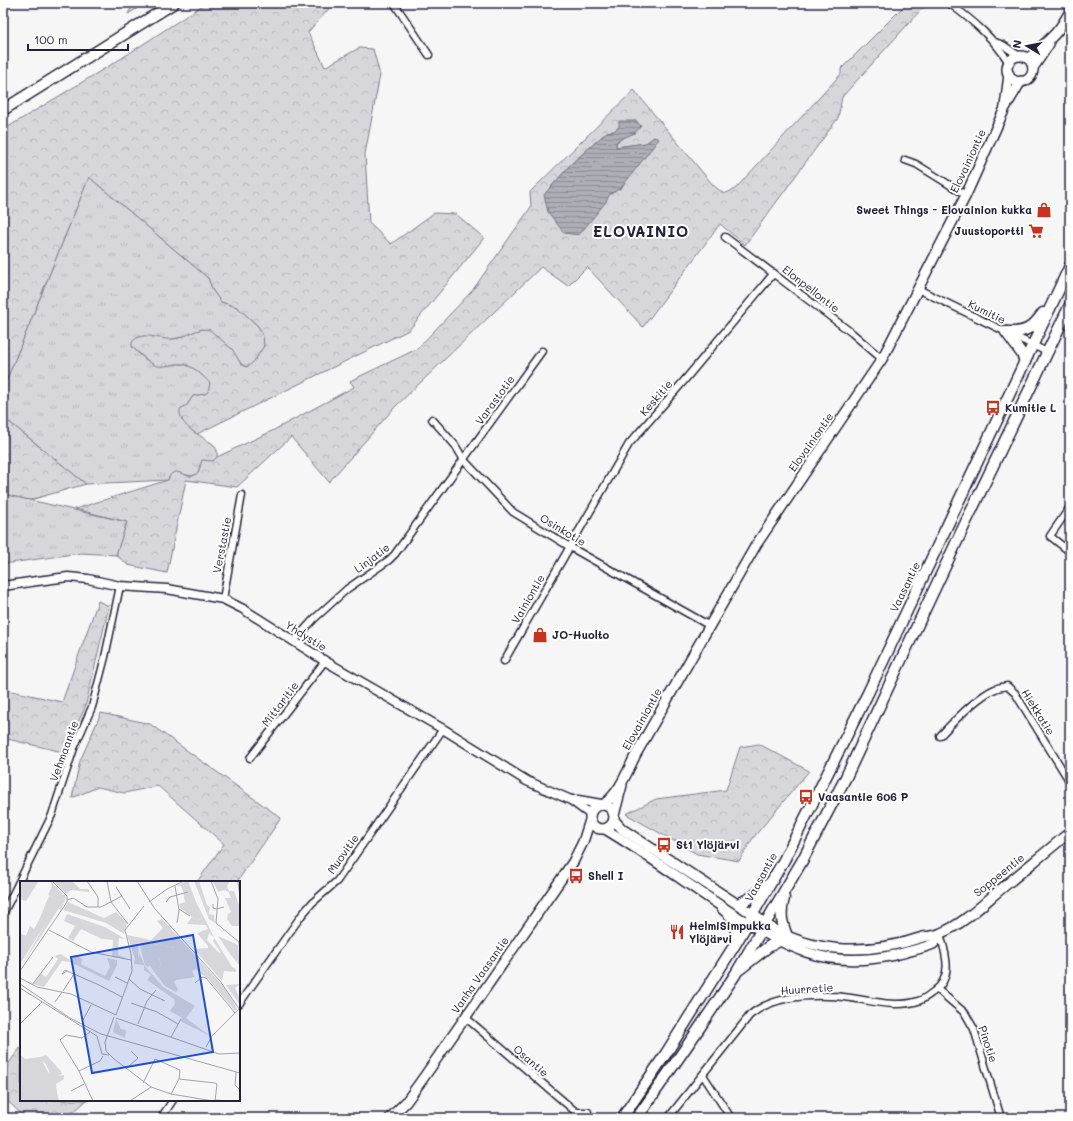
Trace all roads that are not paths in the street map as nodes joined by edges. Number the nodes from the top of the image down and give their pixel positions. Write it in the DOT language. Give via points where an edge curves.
graph roads {
  1 [pos="174,3"];
  2 [pos="394,3"];
  3 [pos="949,3"];
  4 [pos="1070,12"];
  5 [pos="1054,36"];
  6 [pos="995,42"];
  7 [pos="429,55"];
  8 [pos="1023,57"];
  9 [pos="1009,63"];
  10 [pos="1033,68"];
  11 [pos="1009,74"];
  12 [pos="1021,82"];
  13 [pos="1005,108"];
  14 [pos="3,110"];
  15 [pos="905,160"];
  16 [pos="966,195"];
  17 [pos="725,237"];
  18 [pos="1070,266"];
  19 [pos="774,273"];
  20 [pos="918,289"];
  21 [pos="1057,294"];
  22 [pos="1070,304"];
  23 [pos="1006,332"];
  24 [pos="1033,345"];
  25 [pos="542,351"];
  26 [pos="1047,352"];
  27 [pos="882,359"];
  28 [pos="1025,362"];
  29 [pos="432,419"];
  30 [pos="464,460"];
  31 [pos="242,495"];
  32 [pos="1070,507"];
  33 [pos="570,547"];
  34 [pos="1070,552"];
  35 [pos="3,586"];
  36 [pos="120,586"];
  37 [pos="222,598"];
  38 [pos="710,626"];
  39 [pos="294,641"];
  40 [pos="325,661"];
  41 [pos="504,661"];
  42 [pos="443,729"];
  43 [pos="940,736"];
  44 [pos="250,758"];
  45 [pos="623,782"];
  46 [pos="1070,782"];
  47 [pos="571,800"];
  48 [pos="602,804"];
  49 [pos="590,817"];
  50 [pos="614,817"];
  51 [pos="602,829"];
  52 [pos="1070,832"];
  53 [pos="583,842"];
  54 [pos="774,880"];
  55 [pos="788,887"];
  56 [pos="738,904"];
  57 [pos="722,908"];
  58 [pos="3,914"];
  59 [pos="751,919"];
  60 [pos="762,927"];
  61 [pos="940,934"];
  62 [pos="783,939"];
  63 [pos="736,943"];
  64 [pos="734,975"];
  65 [pos="937,989"];
  66 [pos="240,1003"];
  67 [pos="465,1017"];
  68 [pos="703,1075"];
  69 [pos="172,1101"];
  70 [pos="588,1112"];
  71 [pos="161,1118"];
  72 [pos="390,1118"];
  73 [pos="622,1118"];
  74 [pos="636,1118"];
  75 [pos="668,1118"];
  76 [pos="731,1118"];
  77 [pos="1000,1118"];
  1 -- 14 [label="main road"];
  2 -- 7 [label="street"];
  3 -- 6 [label="street"];
  4 -- 5 [label="main road"];
  5 -- 8 [label="main road" via="1034,54"];
  5 -- 10 [label="main road"];
  6 -- 8 [label="street"];
  6 -- 9 [label="street"];
  8 -- 9 [label="main road" via="1013,58"];
  8 -- 10 [label="main road" via="1031,62"];
  9 -- 11 [label="main road"];
  10 -- 12 [label="main road" via="1030,77"];
  11 -- 12 [label="main road" via="1014,80"];
  11 -- 13 [label="main road, Elovainiontie"];
  12 -- 13 [label="main road, Elovainiontie"];
  13 -- 16 [label="main road, Elovainiontie"];
  15 -- 16 [label="street" via="916,164"];
  16 -- 20 [label="main road, Elovainiontie"];
  17 -- 19 [label="street, Elonpellontie"];
  18 -- 21 [label="main road, Vaasantie"];
  19 -- 27 [label="street, Elonpellontie"];
  19 -- 33 [label="street, Keskitie" via="629,444"];
  20 -- 23 [label="street, Kumitie"];
  20 -- 27 [label="main road, Elovainiontie"];
  21 -- 23 [label="main road" via="1034,325 1020,332"];
  21 -- 24 [label="main road, Vaasantie"];
  22 -- 26 [label="main road"];
  23 -- 24 [label="street, Kumitie"];
  23 -- 28 [label="main road"];
  24 -- 26 [label="street, Kumitie"];
  24 -- 28 [label="main road, Vaasantie"];
  25 -- 30 [label="street, Varastotie"];
  26 -- 55 [label="main road" via="846,777"];
  27 -- 38 [label="main road, Elovainiontie" via="756,545"];
  28 -- 54 [label="main road, Vaasantie" via="868,693"];
  29 -- 30 [label="street, Osinkotie"];
  30 -- 33 [label="street, Osinkotie" via="513,512"];
  30 -- 39 [label="street, Linjatie" via="395,554 347,589"];
  31 -- 37 [label="street, Verstastie"];
  32 -- 34 [label="street" via="1050,536"];
  33 -- 38 [label="street, Osinkotie"];
  33 -- 41 [label="street, Vainiontie"];
  35 -- 36 [label="street, Yhdystie" via="68,577"];
  36 -- 37 [label="street, Yhdystie" via="167,589"];
  36 -- 58 [label="street, Vehmaantie" via="92,707 74,748 52,815"];
  37 -- 39 [label="street, Yhdystie"];
  38 -- 45 [label="main road, Elovainiontie" via="636,754"];
  39 -- 40 [label="street, Yhdystie"];
  40 -- 42 [label="street, Yhdystie"];
  40 -- 44 [label="street, Mittaritie"];
  42 -- 47 [label="street, Yhdystie" via="527,781"];
  42 -- 66 [label="street, Muovitie" via="337,881 300,916"];
  43 -- 46 [label="street, Hiekkatie" via="955,719 980,699 995,689 1007,686 1015,693"];
  45 -- 48 [label="main road, Elovainiontie" via="609,801"];
  45 -- 50 [label="main road, Elovainiontie"];
  47 -- 48 [label="street, Yhdystie"];
  47 -- 49 [label="street, Yhdystie"];
  48 -- 49 [label="main road" via="592,808"];
  48 -- 50 [label="main road" via="610,807"];
  49 -- 51 [label="main road" via="594,826"];
  49 -- 53 [label="main road, Vanha Vaasantie"];
  50 -- 51 [label="main road" via="611,825"];
  50 -- 56 [label="main road" via="622,829"];
  51 -- 53 [label="main road, Vanha Vaasantie"];
  51 -- 57 [label="main road" via="628,843"];
  52 -- 61 [label="main road, Soppeentie" via="980,907"];
  53 -- 67 [label="main road, Vanha Vaasantie" via="566,872"];
  54 -- 56 [label="main road"];
  54 -- 59 [label="main road, Vaasantie"];
  55 -- 60 [label="main road"];
  55 -- 62 [label="main road" via="781,917"];
  56 -- 59 [label="main road"];
  57 -- 59 [label="main road"];
  57 -- 63 [label="main road" via="736,922"];
  59 -- 60 [label="main road, Soppeentie"];
  59 -- 63 [label="main road, Vaasantie"];
  60 -- 62 [label="main road, Soppeentie"];
  60 -- 64 [label="main road"];
  61 -- 62 [label="main road, Soppeentie" via="902,944 867,949 819,946"];
  61 -- 65 [label="street, Huurretie" via="946,951 947,974"];
  62 -- 64 [label="main road" via="768,947"];
  63 -- 73 [label="main road, Vaasantie"];
  64 -- 74 [label="main road"];
  65 -- 68 [label="street, Huurretie" via="919,1001 908,1003 832,996 774,1001 750,1015"];
  65 -- 77 [label="street, Pinotie" via="965,1013 974,1029"];
  67 -- 70 [label="street, Osantie" via="576,1112"];
  67 -- 72 [label="main road, Vanha Vaasantie" via="406,1102"];
  68 -- 75 [label="street, Huurretie"];
  68 -- 76 [label="street"];
  69 -- 71 [label="street"];
}
